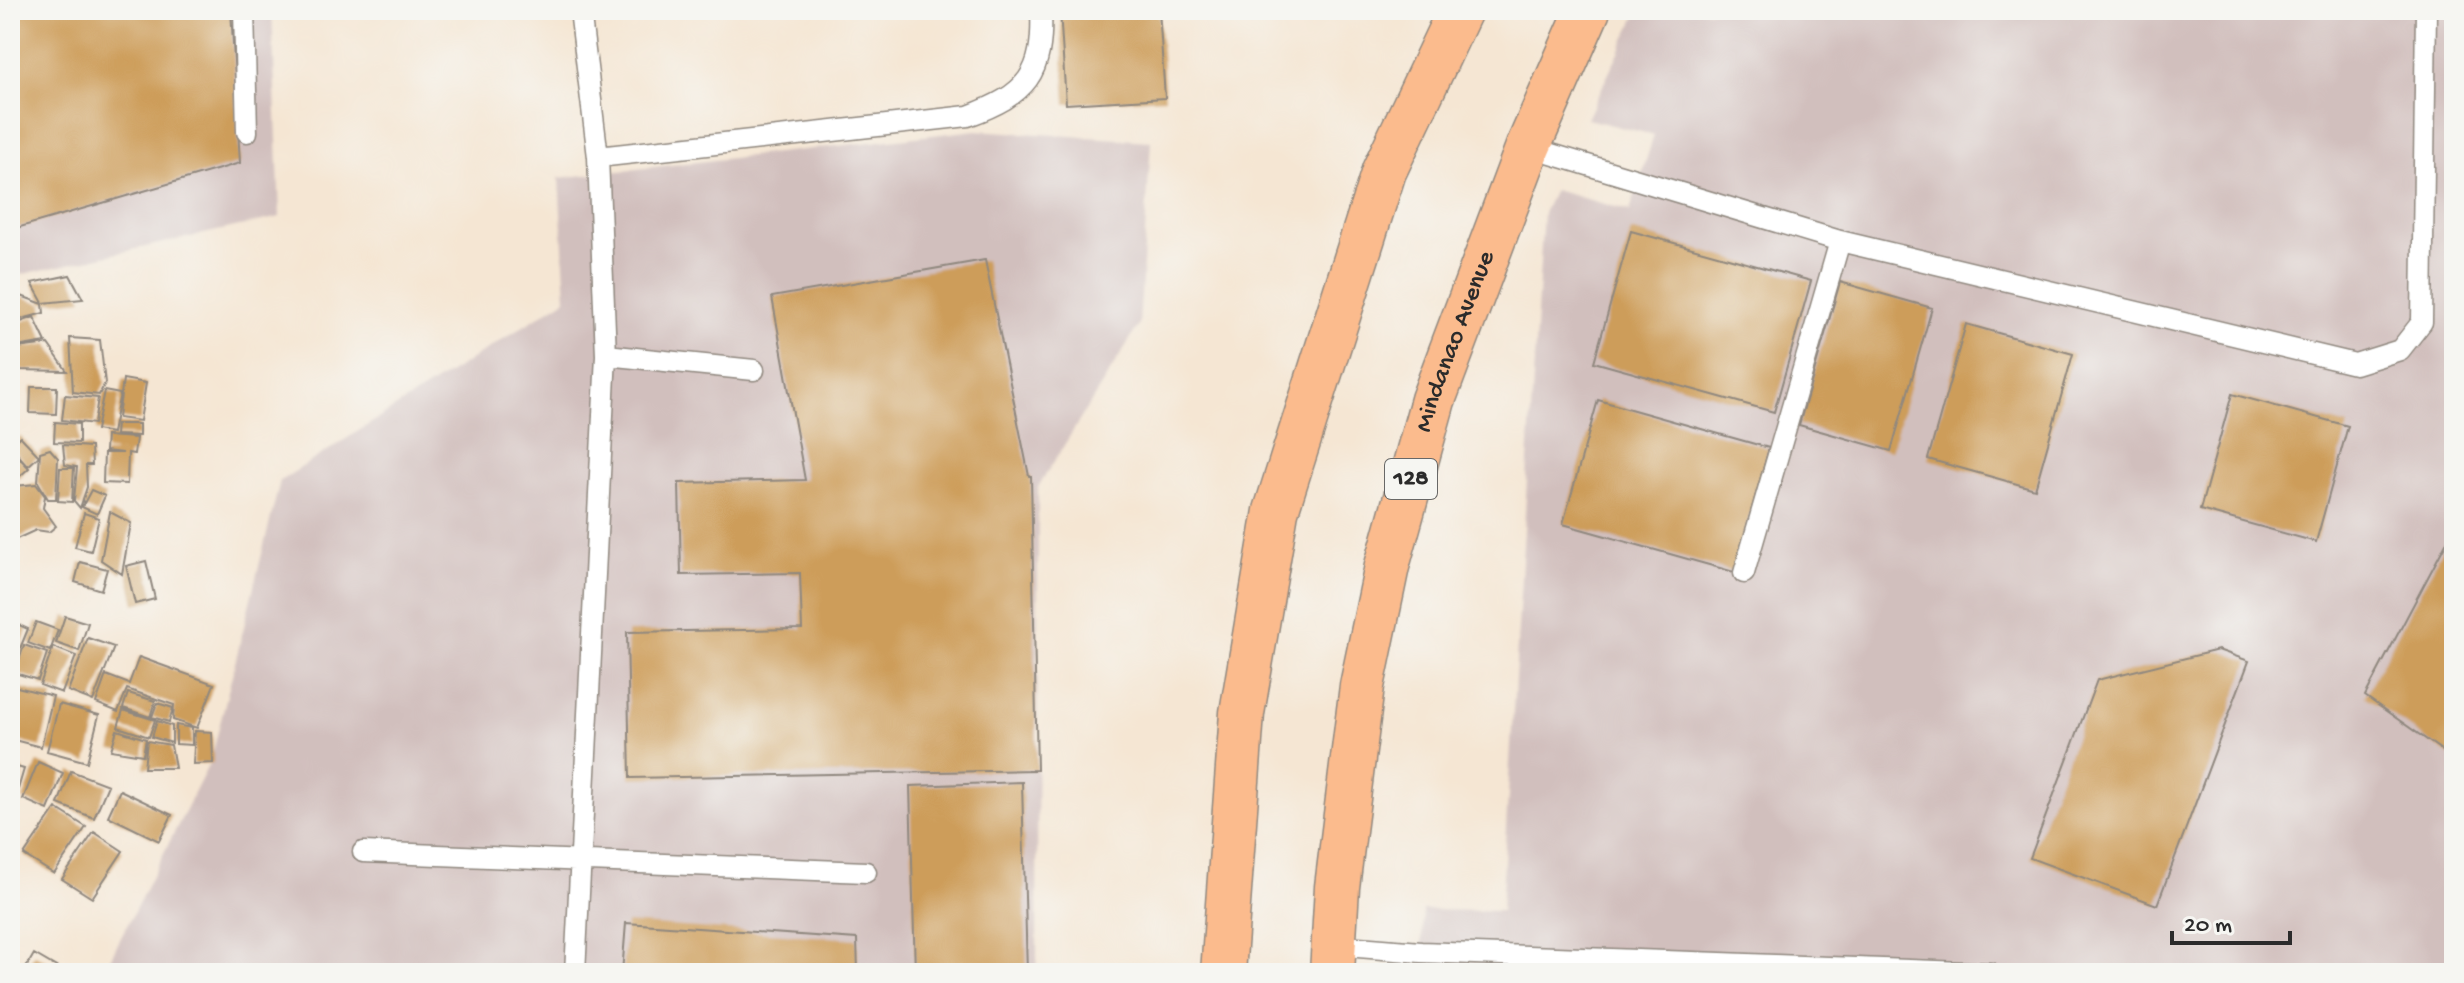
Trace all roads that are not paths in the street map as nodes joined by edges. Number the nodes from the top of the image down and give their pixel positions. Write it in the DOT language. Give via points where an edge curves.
graph roads {
  1 [pos="244,10"];
  2 [pos="580,10"];
  3 [pos="1041,10"];
  4 [pos="1460,10"];
  5 [pos="1588,10"];
  6 [pos="2426,10"];
  7 [pos="247,132"];
  8 [pos="1528,147"];
  9 [pos="598,157"];
  10 [pos="1840,241"];
  11 [pos="606,355"];
  12 [pos="754,370"];
  13 [pos="1744,573"];
  14 [pos="363,852"];
  15 [pos="582,862"];
  16 [pos="866,872"];
  17 [pos="1333,959"];
  18 [pos="575,973"];
  19 [pos="1223,973"];
  20 [pos="1990,973"];
  1 -- 7 [label="lane"];
  2 -- 9 [label="lane"];
  3 -- 9 [label="lane" via="1038,59 1026,84 998,105 968,116"];
  4 -- 19 [label="main road" via="1384,171 1276,511 1242,713"];
  5 -- 8 [label="main road, Mindanao Avenue / 128"];
  6 -- 10 [label="lane" via="2422,322 2400,350 2355,364"];
  8 -- 10 [label="lane"];
  8 -- 17 [label="main road, Mindanao Avenue / 128" via="1433,400 1387,566 1362,686"];
  9 -- 11 [label="lane"];
  10 -- 13 [label="lane"];
  11 -- 12 [label="lane"];
  11 -- 15 [label="lane"];
  14 -- 15 [label="lane"];
  15 -- 16 [label="lane"];
  15 -- 18 [label="lane"];
  17 -- 20 [label="lane" via="1421,952"];
}
